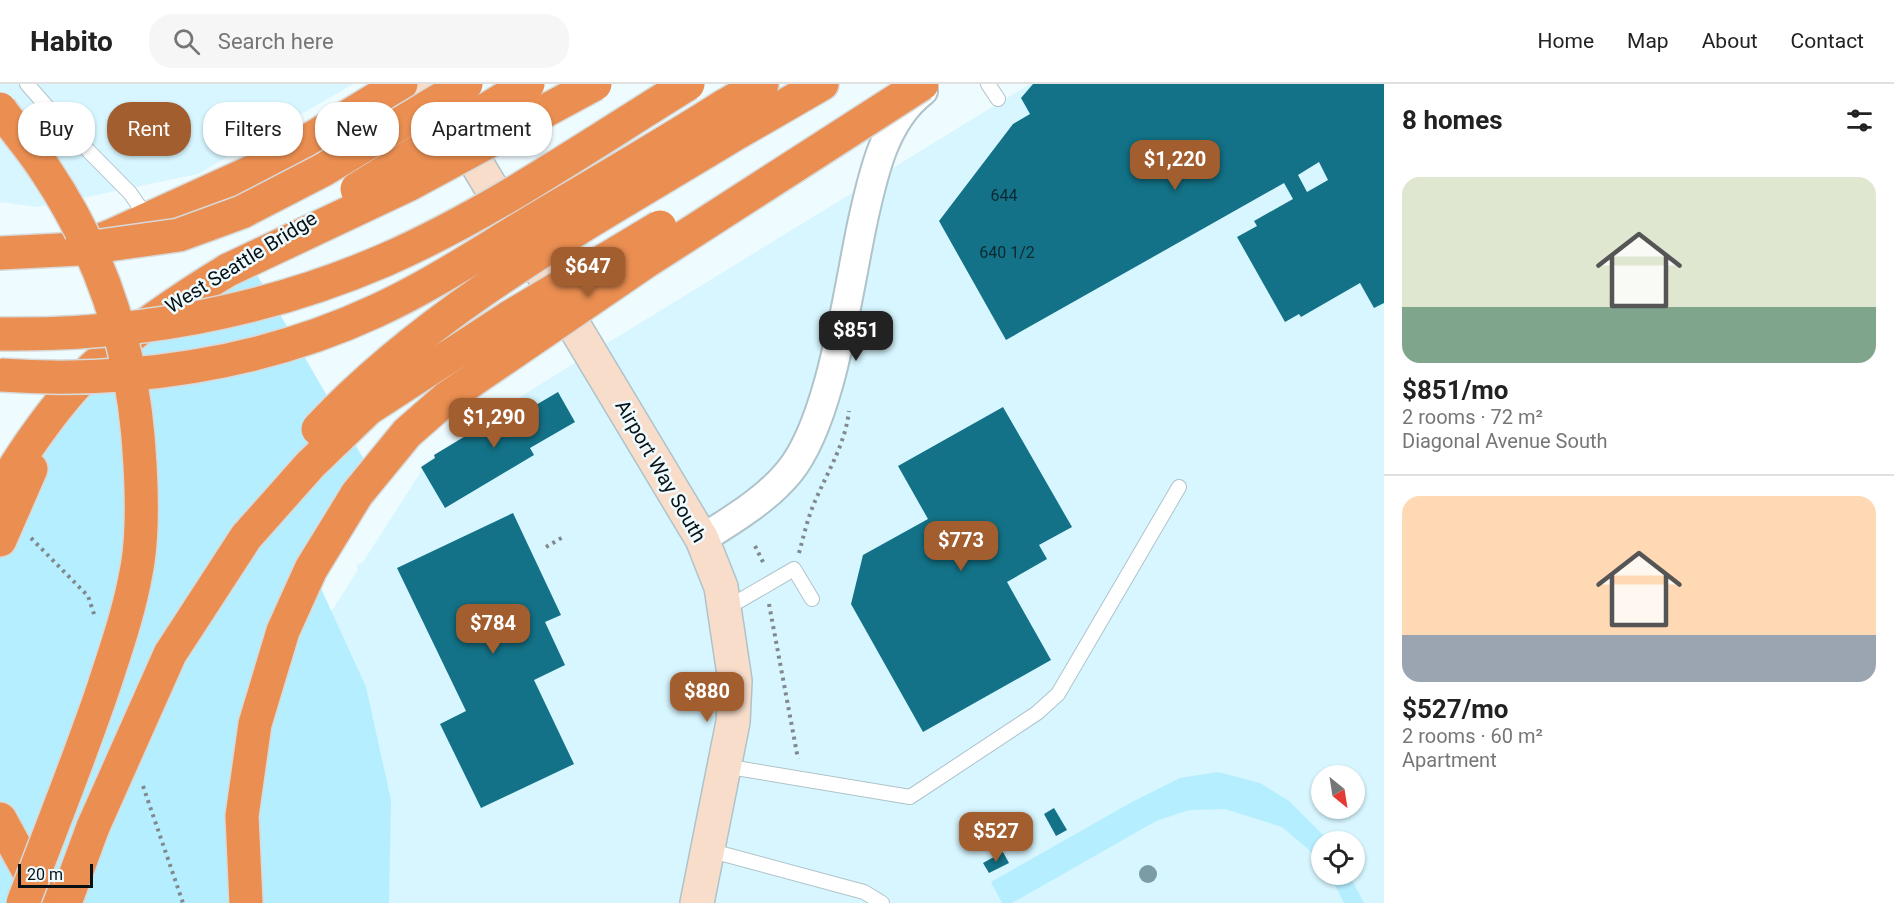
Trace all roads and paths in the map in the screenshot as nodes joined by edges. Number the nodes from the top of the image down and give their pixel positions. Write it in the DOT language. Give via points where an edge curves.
graph roads {
  1 [pos="27,84"];
  2 [pos="401,84"];
  3 [pos="429,84"];
  4 [pos="466,84"];
  5 [pos="528,84"];
  6 [pos="595,84"];
  7 [pos="669,84"];
  8 [pos="688,84"];
  9 [pos="762,84"];
  10 [pos="822,84"];
  11 [pos="933,84"];
  12 [pos="988,84"];
  13 [pos="907,92"];
  14 [pos="998,99"];
  15 [pos="0,109"];
  16 [pos="731,120"];
  17 [pos="492,189"];
  18 [pos="144,213"];
  19 [pos="79,249"];
  20 [pos="0,253"];
  21 [pos="228,270"];
  22 [pos="0,334"];
  23 [pos="0,375"];
  24 [pos="59,407"];
  25 [pos="1179,487"];
  26 [pos="0,492"];
  27 [pos="809,517"];
  28 [pos="563,537"];
  29 [pos="702,539"];
  30 [pos="0,540"];
  31 [pos="755,546"];
  32 [pos="546,547"];
  33 [pos="794,569"];
  34 [pos="767,585"];
  35 [pos="812,599"];
  36 [pos="725,609"];
  37 [pos="724,766"];
  38 [pos="801,778"];
  39 [pos="0,819"];
  40 [pos="93,827"];
  41 [pos="708,850"];
  42 [pos="23,903"];
  43 [pos="46,903"];
  44 [pos="65,903"];
  45 [pos="246,903"];
  46 [pos="697,903"];
  47 [pos="882,903"];
  1 -- 18 [label="lane" via="130,193"];
  2 -- 19 [label="highway, bridge" via="235,181"];
  3 -- 17 [label="main road, Airport Way South"];
  4 -- 19 [label="highway, bridge" via="323,170 242,212 172,237"];
  5 -- 21 [label="highway, West Seattle Bridge, bridge"];
  6 -- 21 [label="highway, bridge" via="410,184"];
  7 -- 17 [label="main road"];
  8 -- 22 [label="highway, bridge" via="452,227 390,258 332,280 193,320 84,333"];
  9 -- 16 [label="highway"];
  10 -- 16 [label="highway"];
  11 -- 13 [label="street"];
  12 -- 14 [label="lane"];
  13 -- 29 [label="street" via="872,179 832,366 807,444 789,472 767,493"];
  13 -- 40 [label="highway, bridge" via="508,318 368,410 309,465 246,537 170,654"];
  13 -- 45 [label="highway, bridge" via="618,280 448,397 399,442 357,494 311,569 283,631 255,724 242,816"];
  15 -- 42 [label="highway, bridge" via="46,170 80,228 109,295 127,353 138,415 141,497 136,572 121,634"];
  16 -- 23 [label="highway, bridge" via="431,283 333,329 255,354 198,366 64,378"];
  16 -- 40 [label="highway, bridge" via="411,342 354,391 239,512 189,584 155,645"];
  17 -- 29 [label="main road, Airport Way South"];
  19 -- 20 [label="highway"];
  21 -- 24 [label="highway, West Seattle Bridge, bridge" via="172,304 104,358"];
  24 -- 26 [label="highway, West Seattle Bridge"];
  24 -- 30 [label="highway"];
  25 -- 38 [label="lane" via="1058,694 1037,713 910,797"];
  27 -- 33 [label="path"];
  28 -- 32 [label="path"];
  29 -- 36 [label="main road, Airport Way South" via="721,587"];
  31 -- 34 [label="path" via="764,559"];
  33 -- 34 [label="lane"];
  33 -- 35 [label="lane"];
  34 -- 36 [label="lane"];
  34 -- 38 [label="path"];
  36 -- 37 [label="main road, Airport Way South" via="735,681 733,722"];
  37 -- 38 [label="lane"];
  37 -- 41 [label="main road, Airport Way South"];
  39 -- 43 [label="highway"];
  40 -- 44 [label="highway"];
  41 -- 46 [label="main road, Airport Way South"];
  41 -- 47 [label="lane" via="864,892"];
}
